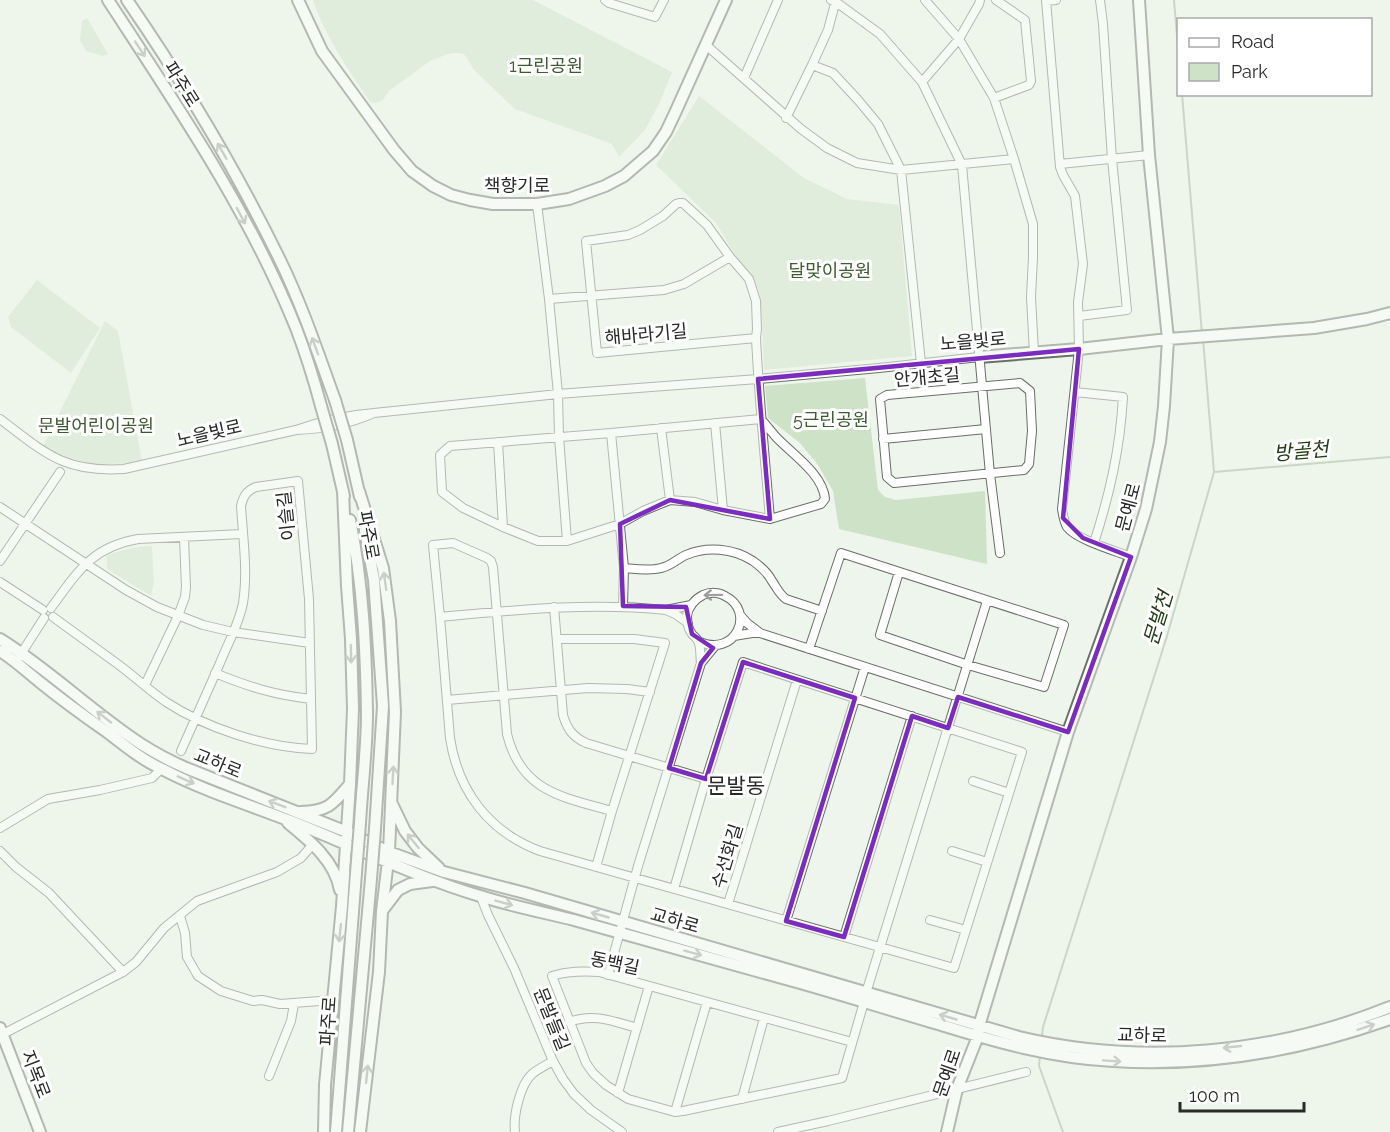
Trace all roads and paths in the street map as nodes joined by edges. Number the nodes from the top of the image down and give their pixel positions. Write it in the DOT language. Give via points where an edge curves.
graph roads {
  1 [pos="108,0"];
  2 [pos="127,0"];
  3 [pos="298,0"];
  4 [pos="605,0"];
  5 [pos="664,0"];
  6 [pos="726,0"];
  7 [pos="778,0"];
  8 [pos="925,0"];
  9 [pos="980,0"];
  10 [pos="996,0"];
  11 [pos="1056,0"];
  12 [pos="1100,0"];
  13 [pos="1139,0"];
  14 [pos="834,1"];
  15 [pos="1046,1"];
  16 [pos="959,39"];
  17 [pos="706,45"];
  18 [pos="812,65"];
  19 [pos="744,78"];
  20 [pos="922,82"];
  21 [pos="994,98"];
  22 [pos="786,118"];
  23 [pos="1149,155"];
  24 [pos="1014,159"];
  25 [pos="1112,159"];
  26 [pos="1060,164"];
  27 [pos="962,165"];
  28 [pos="901,170"];
  29 [pos="537,204"];
  30 [pos="730,257"];
  31 [pos="591,296"];
  32 [pos="549,299"];
  33 [pos="1390,314"];
  34 [pos="1079,316"];
  35 [pos="756,338"];
  36 [pos="1168,339"];
  37 [pos="1079,349"];
  38 [pos="1034,353"];
  39 [pos="979,357"];
  40 [pos="921,363"];
  41 [pos="758,379"];
  42 [pos="982,387"];
  43 [pos="1075,392"];
  44 [pos="558,394"];
  45 [pos="0,419"];
  46 [pos="761,419"];
  47 [pos="715,423"];
  48 [pos="661,428"];
  49 [pos="986,429"];
  50 [pos="611,434"];
  51 [pos="559,437"];
  52 [pos="883,440"];
  53 [pos="498,442"];
  54 [pos="60,472"];
  55 [pos="990,474"];
  56 [pos="344,491"];
  57 [pos="359,491"];
  58 [pos="670,500"];
  59 [pos="0,507"];
  60 [pos="723,510"];
  61 [pos="770,519"];
  62 [pos="25,523"];
  63 [pos="620,524"];
  64 [pos="503,527"];
  65 [pos="242,534"];
  66 [pos="184,538"];
  67 [pos="567,541"];
  68 [pos="1094,543"];
  69 [pos="1000,553"];
  70 [pos="1131,557"];
  71 [pos="0,561"];
  72 [pos="85,563"];
  73 [pos="624,568"];
  74 [pos="899,572"];
  75 [pos="0,582"];
  76 [pos="987,601"];
  77 [pos="692,605"];
  78 [pos="623,606"];
  79 [pos="554,607"];
  80 [pos="666,610"];
  81 [pos="822,611"];
  82 [pos="496,612"];
  83 [pos="48,613"];
  84 [pos="740,615"];
  85 [pos="178,616"];
  86 [pos="440,617"];
  87 [pos="688,623"];
  88 [pos="233,633"];
  89 [pos="760,633"];
  90 [pos="734,636"];
  91 [pos="0,639"];
  92 [pos="557,639"];
  93 [pos="698,641"];
  94 [pos="310,643"];
  95 [pos="715,646"];
  96 [pos="809,649"];
  97 [pos="0,651"];
  98 [pos="19,657"];
  99 [pos="701,663"];
  100 [pos="968,665"];
  101 [pos="865,667"];
  102 [pos="215,673"];
  103 [pos="797,680"];
  104 [pos="145,685"];
  105 [pos="561,690"];
  106 [pos="650,692"];
  107 [pos="504,694"];
  108 [pos="958,697"];
  109 [pos="855,698"];
  110 [pos="311,699"];
  111 [pos="447,700"];
  112 [pos="912,716"];
  113 [pos="195,718"];
  114 [pos="948,728"];
  115 [pos="1068,732"];
  116 [pos="181,751"];
  117 [pos="629,756"];
  118 [pos="669,768"];
  119 [pos="161,769"];
  120 [pos="706,778"];
  121 [pos="973,781"];
  122 [pos="350,784"];
  123 [pos="1009,793"];
  124 [pos="392,803"];
  125 [pos="612,811"];
  126 [pos="297,812"];
  127 [pos="281,817"];
  128 [pos="0,828"];
  129 [pos="346,837"];
  130 [pos="313,844"];
  131 [pos="0,851"];
  132 [pos="952,851"];
  133 [pos="389,857"];
  134 [pos="987,862"];
  135 [pos="596,867"];
  136 [pos="444,872"];
  137 [pos="635,878"];
  138 [pos="433,880"];
  139 [pos="674,889"];
  140 [pos="481,897"];
  141 [pos="728,904"];
  142 [pos="342,906"];
  143 [pos="382,911"];
  144 [pos="180,916"];
  145 [pos="930,920"];
  146 [pos="786,921"];
  147 [pos="622,928"];
  148 [pos="966,930"];
  149 [pos="844,937"];
  150 [pos="880,948"];
  151 [pos="123,972"];
  152 [pos="608,975"];
  153 [pos="649,986"];
  154 [pos="865,998"];
  155 [pos="333,1000"];
  156 [pos="707,1002"];
  157 [pos="294,1004"];
  158 [pos="1390,1007"];
  159 [pos="764,1018"];
  160 [pos="1390,1018"];
  161 [pos="569,1022"];
  162 [pos="637,1028"];
  163 [pos="2,1031"];
  164 [pos="979,1031"];
  165 [pos="852,1042"];
  166 [pos="1055,1050"];
  167 [pos="553,1061"];
  168 [pos="1026,1072"];
  169 [pos="269,1077"];
  170 [pos="957,1089"];
  171 [pos="618,1094"];
  172 [pos="742,1099"];
  173 [pos="675,1112"];
  174 [pos="40,1132"];
  175 [pos="324,1132"];
  176 [pos="336,1132"];
  177 [pos="348,1132"];
  178 [pos="360,1132"];
  179 [pos="515,1132"];
  180 [pos="622,1132"];
  181 [pos="778,1132"];
  182 [pos="947,1132"];
  1 -- 56 [label="street, 파주로, one-way, bridge" via="224,183 271,272 312,372"];
  57 -- 2 [label="street, 파주로, one-way, bridge" via="335,400 280,260 206,124"];
  3 -- 29 [label="street, 책향기로" via="322,51 412,171 451,195 493,204"];
  4 -- 5 [label="street" via="655,17"];
  6 -- 17 [label="street, 책향기로"];
  7 -- 19 [label="street"];
  8 -- 16 [label="street"];
  9 -- 16 [label="street"];
  10 -- 21 [label="street" via="1025,20 1030,81 1029,86"];
  11 -- 15 [label="street"];
  12 -- 25 [label="street"];
  13 -- 23 [label="street, 문예로"];
  14 -- 18 [label="street" via="828,30"];
  14 -- 20 [label="street" via="880,34"];
  15 -- 26 [label="street"];
  16 -- 20 [label="street"];
  16 -- 21 [label="street"];
  17 -- 19 [label="street"];
  17 -- 29 [label="street, 책향기로" via="666,132 653,151 624,176 605,186 569,199"];
  18 -- 22 [label="street"];
  18 -- 28 [label="street" via="833,73 878,124"];
  19 -- 22 [label="street"];
  20 -- 27 [label="street"];
  21 -- 24 [label="street"];
  22 -- 28 [label="street" via="827,148 857,163"];
  23 -- 25 [label="street"];
  23 -- 36 [label="street, 문예로"];
  24 -- 27 [label="street"];
  24 -- 38 [label="street" via="1033,224"];
  25 -- 26 [label="street"];
  25 -- 34 [label="street" via="1127,310"];
  26 -- 34 [label="street" via="1077,203 1083,264"];
  27 -- 28 [label="street"];
  27 -- 39 [label="street"];
  28 -- 40 [label="street"];
  29 -- 32 [label="street"];
  30 -- 31 [label="street" via="684,284 664,290"];
  30 -- 31 [label="street, 해바라기길" via="707,225 683,203 676,204 663,216 628,235 586,241"];
  30 -- 35 [label="street, 해바라기길" via="749,279 756,301"];
  31 -- 32 [label="street"];
  31 -- 35 [label="street, 해바라기길" via="597,353"];
  32 -- 44 [label="street"];
  33 -- 36 [label="street, 노을빛로" via="1314,328"];
  34 -- 37 [label="street"];
  35 -- 41 [label="street, 해바라기길"];
  36 -- 37 [label="street, 노을빛로"];
  36 -- 70 [label="street, 문예로" via="1160,442"];
  37 -- 38 [label="street, 노을빛로"];
  37 -- 43 [label="street"];
  38 -- 39 [label="street, 노을빛로"];
  39 -- 40 [label="street, 노을빛로"];
  39 -- 42 [label="street"];
  40 -- 41 [label="street, 노을빛로"];
  41 -- 44 [label="street, 노을빛로"];
  41 -- 46 [label="street, 해바라기길"];
  42 -- 49 [label="street, 안개초길"];
  42 -- 52 [label="street, 안개초길" via="886,395 880,399"];
  42 -- 55 [label="street, 안개초길" via="1020,383 1030,391 1029,464 1024,470"];
  43 -- 68 [label="street" via="1063,518 1073,533"];
  43 -- 68 [label="street" via="1123,397 1113,474"];
  44 -- 45 [label="street, 노을빛로" via="374,413 317,430 296,430 110,470 64,463"];
  44 -- 51 [label="street"];
  46 -- 47 [label="street"];
  46 -- 61 [label="street, 해바라기길"];
  46 -- 61 [label="street" via="813,472 825,499"];
  47 -- 48 [label="street"];
  47 -- 60 [label="street"];
  48 -- 50 [label="street"];
  48 -- 58 [label="street"];
  49 -- 52 [label="street"];
  49 -- 55 [label="street, 안개초길"];
  50 -- 51 [label="street"];
  50 -- 63 [label="street"];
  51 -- 53 [label="street"];
  51 -- 67 [label="street"];
  52 -- 55 [label="street, 안개초길" via="887,477 894,483"];
  53 -- 64 [label="street"];
  53 -- 64 [label="street" via="450,446 440,455 442,492 463,508"];
  54 -- 62 [label="street"];
  55 -- 69 [label="street"];
  56 -- 122 [label="street, one-way" via="353,709"];
  56 -- 176 [label="street, 파주로, bridge" via="360,581 367,714"];
  124 -- 57 [label="street, one-way" via="395,712 390,621 383,568"];
  57 -- 177 [label="street, 파주로, bridge" via="374,580 383,706"];
  58 -- 60 [label="street"];
  58 -- 63 [label="street"];
  59 -- 62 [label="street"];
  60 -- 61 [label="street"];
  62 -- 71 [label="street"];
  62 -- 72 [label="street"];
  63 -- 67 [label="street"];
  63 -- 73 [label="street"];
  64 -- 67 [label="street" via="538,541"];
  65 -- 66 [label="street"];
  65 -- 88 [label="street, 이슬길" via="244,589 241,614"];
  65 -- 94 [label="street, 이슬길" via="242,500 250,489 298,481"];
  66 -- 72 [label="street" via="124,541"];
  66 -- 85 [label="street" via="186,587"];
  68 -- 70 [label="street"];
  70 -- 115 [label="street, 문예로"];
  72 -- 83 [label="street"];
  72 -- 85 [label="street" via="140,598"];
  73 -- 78 [label="street"];
  73 -- 81 [label="street" via="654,570 688,554 729,551 758,565 786,599"];
  74 -- 76 [label="street"];
  74 -- 81 [label="street" via="841,553"];
  74 -- 100 [label="street" via="880,635"];
  75 -- 83 [label="street, 이슬길"];
  76 -- 100 [label="street"];
  76 -- 100 [label="street" via="1064,626 1044,687"];
  77 -- 80 [label="street"];
  84 -- 77 [label="street, one-way" via="734,602 720,593 702,595"];
  77 -- 87 [label="street"];
  78 -- 79 [label="street"];
  78 -- 80 [label="street"];
  79 -- 82 [label="street"];
  79 -- 92 [label="street"];
  80 -- 87 [label="street"];
  81 -- 96 [label="street"];
  82 -- 86 [label="street"];
  82 -- 86 [label="street, 수선화길" via="491,561 453,543 440,544 432,545"];
  82 -- 107 [label="street, 수선화길"];
  83 -- 98 [label="street"];
  83 -- 104 [label="street, 이슬길"];
  84 -- 89 [label="street"];
  84 -- 90 [label="street" via="740,626"];
  85 -- 88 [label="street"];
  85 -- 104 [label="street"];
  86 -- 111 [label="street, 수선화길"];
  87 -- 93 [label="street"];
  88 -- 94 [label="street"];
  88 -- 102 [label="street, 이슬길"];
  89 -- 90 [label="street"];
  89 -- 96 [label="street"];
  90 -- 95 [label="street"];
  91 -- 98 [label="street, 교하로"];
  92 -- 105 [label="street"];
  92 -- 106 [label="street" via="665,643"];
  93 -- 95 [label="street"];
  93 -- 99 [label="street"];
  94 -- 110 [label="street, 이슬길"];
  95 -- 99 [label="street"];
  96 -- 101 [label="street"];
  97 -- 98 [label="street, 교하로"];
  98 -- 119 [label="street, 교하로" via="36,680"];
  126 -- 98 [label="street, 교하로, one-way" via="186,768 142,745"];
  99 -- 118 [label="street"];
  100 -- 108 [label="street"];
  101 -- 108 [label="street"];
  101 -- 109 [label="street"];
  102 -- 110 [label="street" via="271,693"];
  102 -- 113 [label="street, 이슬길"];
  103 -- 109 [label="street, 수선화길"];
  103 -- 120 [label="street, 수선화길" via="743,662"];
  103 -- 141 [label="street, 수선화길"];
  104 -- 113 [label="street, 이슬길"];
  105 -- 106 [label="street" via="606,688"];
  105 -- 107 [label="street"];
  105 -- 117 [label="street" via="563,716 573,735"];
  106 -- 117 [label="street"];
  107 -- 111 [label="street"];
  107 -- 125 [label="street, 수선화길" via="510,746 529,776 555,794"];
  108 -- 114 [label="street"];
  108 -- 115 [label="street"];
  109 -- 112 [label="street, 수선화길"];
  109 -- 146 [label="street"];
  110 -- 113 [label="street, 이슬길" via="312,749 253,739"];
  111 -- 135 [label="street, 수선화길" via="452,755 474,802 506,833 530,847"];
  112 -- 114 [label="street, 수선화길"];
  112 -- 149 [label="street"];
  113 -- 116 [label="street, 이슬길"];
  114 -- 123 [label="street, 수선화길" via="1022,752"];
  114 -- 150 [label="street"];
  115 -- 164 [label="street, 문예로"];
  117 -- 118 [label="street"];
  117 -- 125 [label="street"];
  118 -- 120 [label="street"];
  118 -- 137 [label="street"];
  119 -- 127 [label="street, 교하로, one-way"];
  119 -- 128 [label="street" via="152,778 48,799"];
  120 -- 139 [label="street, 수선화길"];
  121 -- 123 [label="street"];
  122 -- 126 [label="street" via="332,806"];
  122 -- 129 [label="street"];
  123 -- 134 [label="street, 수선화길"];
  124 -- 133 [label="street"];
  136 -- 124 [label="street, one-way" via="405,831"];
  125 -- 135 [label="street"];
  126 -- 129 [label="street, 교하로"];
  127 -- 129 [label="street, 교하로"];
  127 -- 130 [label="street"];
  129 -- 133 [label="street, 교하로"];
  129 -- 142 [label="street"];
  130 -- 142 [label="street" via="338,882"];
  130 -- 144 [label="street" via="301,858 277,872 197,901"];
  131 -- 151 [label="street" via="49,893"];
  132 -- 134 [label="street"];
  133 -- 136 [label="street, 교하로"];
  133 -- 138 [label="street, 교하로"];
  133 -- 143 [label="street"];
  134 -- 148 [label="street, 수선화길"];
  135 -- 137 [label="street, 수선화길"];
  147 -- 136 [label="street, 교하로, one-way" via="525,893"];
  137 -- 139 [label="street, 수선화길"];
  137 -- 147 [label="street"];
  138 -- 140 [label="street, 교하로"];
  138 -- 143 [label="street" via="398,890"];
  139 -- 141 [label="street, 수선화길"];
  140 -- 147 [label="street, 교하로, one-way"];
  140 -- 167 [label="street, 문발들길"];
  141 -- 146 [label="street, 수선화길"];
  142 -- 155 [label="street, one-way"];
  178 -- 143 [label="street, one-way" via="379,972"];
  144 -- 151 [label="street"];
  144 -- 157 [label="street" via="187,957 198,976 221,991 253,1001"];
  145 -- 148 [label="street"];
  146 -- 149 [label="street, 수선화길"];
  147 -- 152 [label="street"];
  147 -- 154 [label="street, 교하로"];
  148 -- 150 [label="street, 수선화길" via="954,968"];
  149 -- 150 [label="street, 수선화길"];
  150 -- 154 [label="street"];
  151 -- 163 [label="street"];
  152 -- 153 [label="street, 동백길"];
  152 -- 161 [label="street, 동백길" via="577,971 552,976"];
  153 -- 156 [label="street, 동백길"];
  153 -- 162 [label="street, 동백길"];
  154 -- 164 [label="street, 교하로"];
  154 -- 165 [label="street, 동백길"];
  155 -- 157 [label="street"];
  155 -- 175 [label="street"];
  156 -- 159 [label="street, 동백길"];
  156 -- 173 [label="street"];
  157 -- 169 [label="street"];
  158 -- 166 [label="street, 교하로, one-way" via="1287,1040 1239,1047 1143,1053"];
  159 -- 165 [label="street, 동백길"];
  159 -- 172 [label="street"];
  166 -- 160 [label="street, 교하로, one-way" via="1110,1061 1188,1062 1288,1049"];
  161 -- 162 [label="street" via="602,1018"];
  161 -- 171 [label="street, 동백길" via="586,1063"];
  162 -- 171 [label="street, 동백길"];
  163 -- 174 [label="street, 지목로"];
  164 -- 166 [label="street, 교하로"];
  164 -- 170 [label="street, 문예로"];
  165 -- 172 [label="street, 동백길" via="842,1078"];
  167 -- 179 [label="street" via="532,1074 522,1088"];
  167 -- 180 [label="street, 문발들길" via="574,1094"];
  168 -- 170 [label="street"];
  170 -- 181 [label="street"];
  170 -- 182 [label="street, 문예로"];
  171 -- 173 [label="street, 동백길"];
  172 -- 173 [label="street, 동백길"];
}
